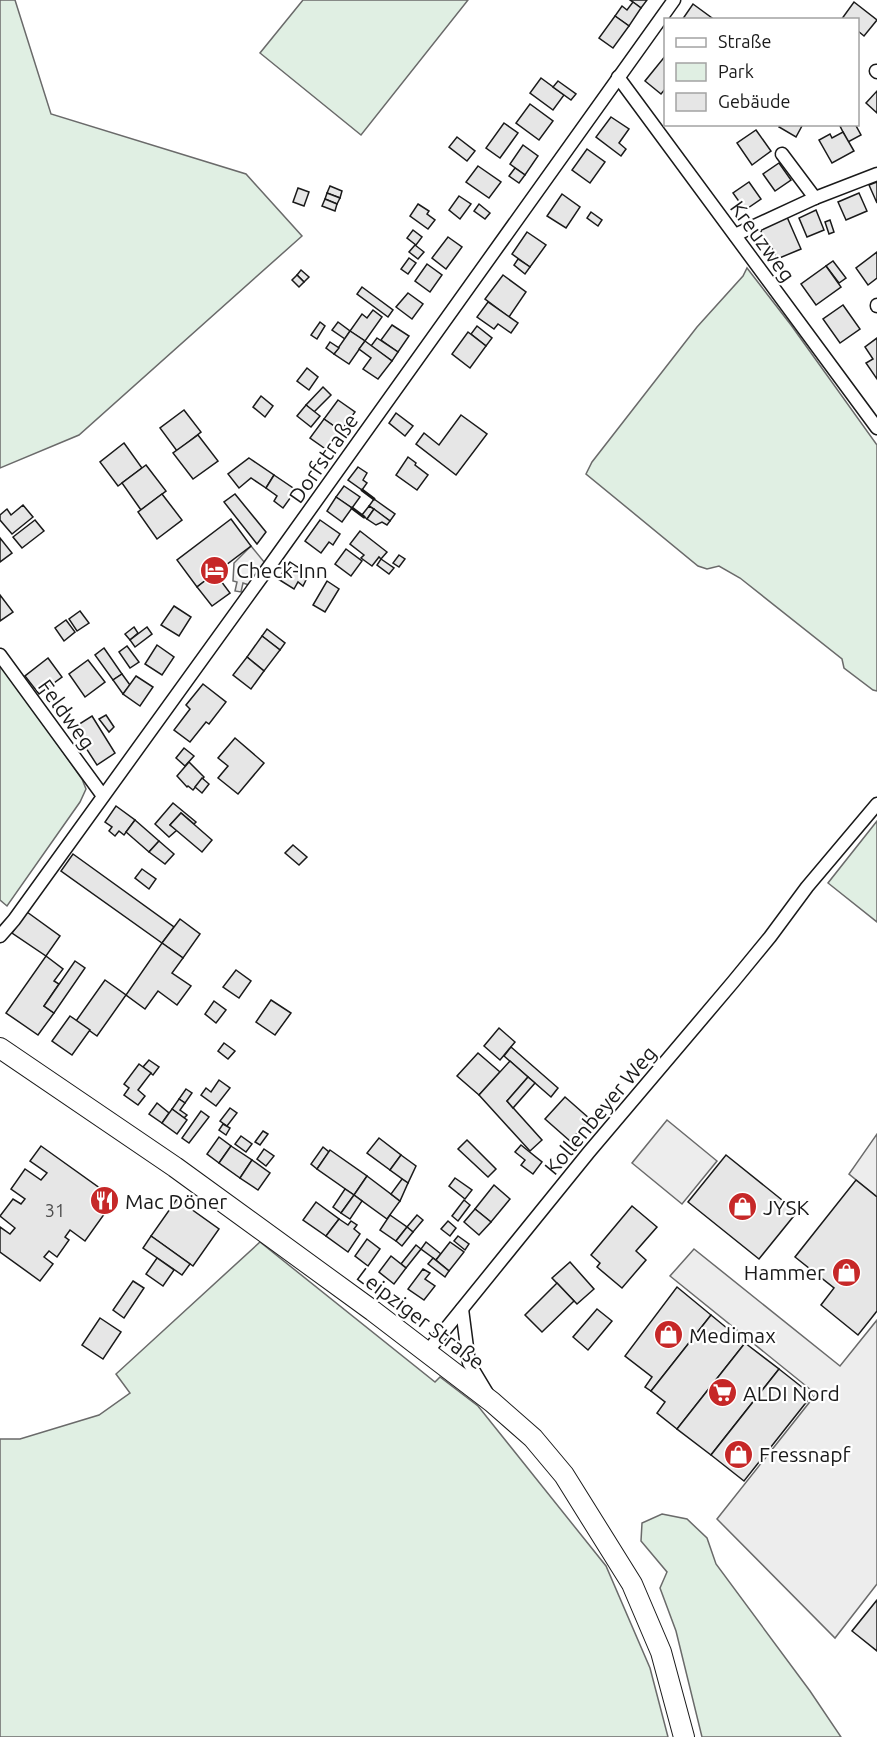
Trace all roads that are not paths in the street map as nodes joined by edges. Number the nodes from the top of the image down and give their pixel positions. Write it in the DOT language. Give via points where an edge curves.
graph roads {
  1 [pos="674,0"];
  2 [pos="618,77"];
  3 [pos="782,154"];
  4 [pos="877,174"];
  5 [pos="815,198"];
  6 [pos="735,235"];
  7 [pos="877,428"];
  8 [pos="0,656"];
  9 [pos="103,796"];
  10 [pos="877,804"];
  11 [pos="0,936"];
  12 [pos="0,1048"];
  13 [pos="462,1309"];
  14 [pos="427,1352"];
  15 [pos="492,1402"];
  16 [pos="684,1737"];
  1 -- 2 [label="street, Dorfstraße"];
  2 -- 6 [label="street, Kreuzweg"];
  2 -- 9 [label="street, Dorfstraße"];
  3 -- 5 [label="street"];
  4 -- 5 [label="street"];
  5 -- 6 [label="street"];
  6 -- 7 [label="street, Kreuzweg"];
  8 -- 9 [label="street, Feldweg"];
  9 -- 11 [label="street, Dorfstraße"];
  10 -- 13 [label="street, Kollenbeyer Weg"];
  12 -- 14 [label="main road, Leipziger Straße" via="175,1167"];
  13 -- 14 [label="street, Kollenbeyer Weg"];
  13 -- 15 [label="street" via="469,1363"];
  14 -- 15 [label="main road, Leipziger Straße"];
  15 -- 16 [label="main road, Leipziger Straße" via="533,1438 564,1475 632,1584 661,1652"];
}
